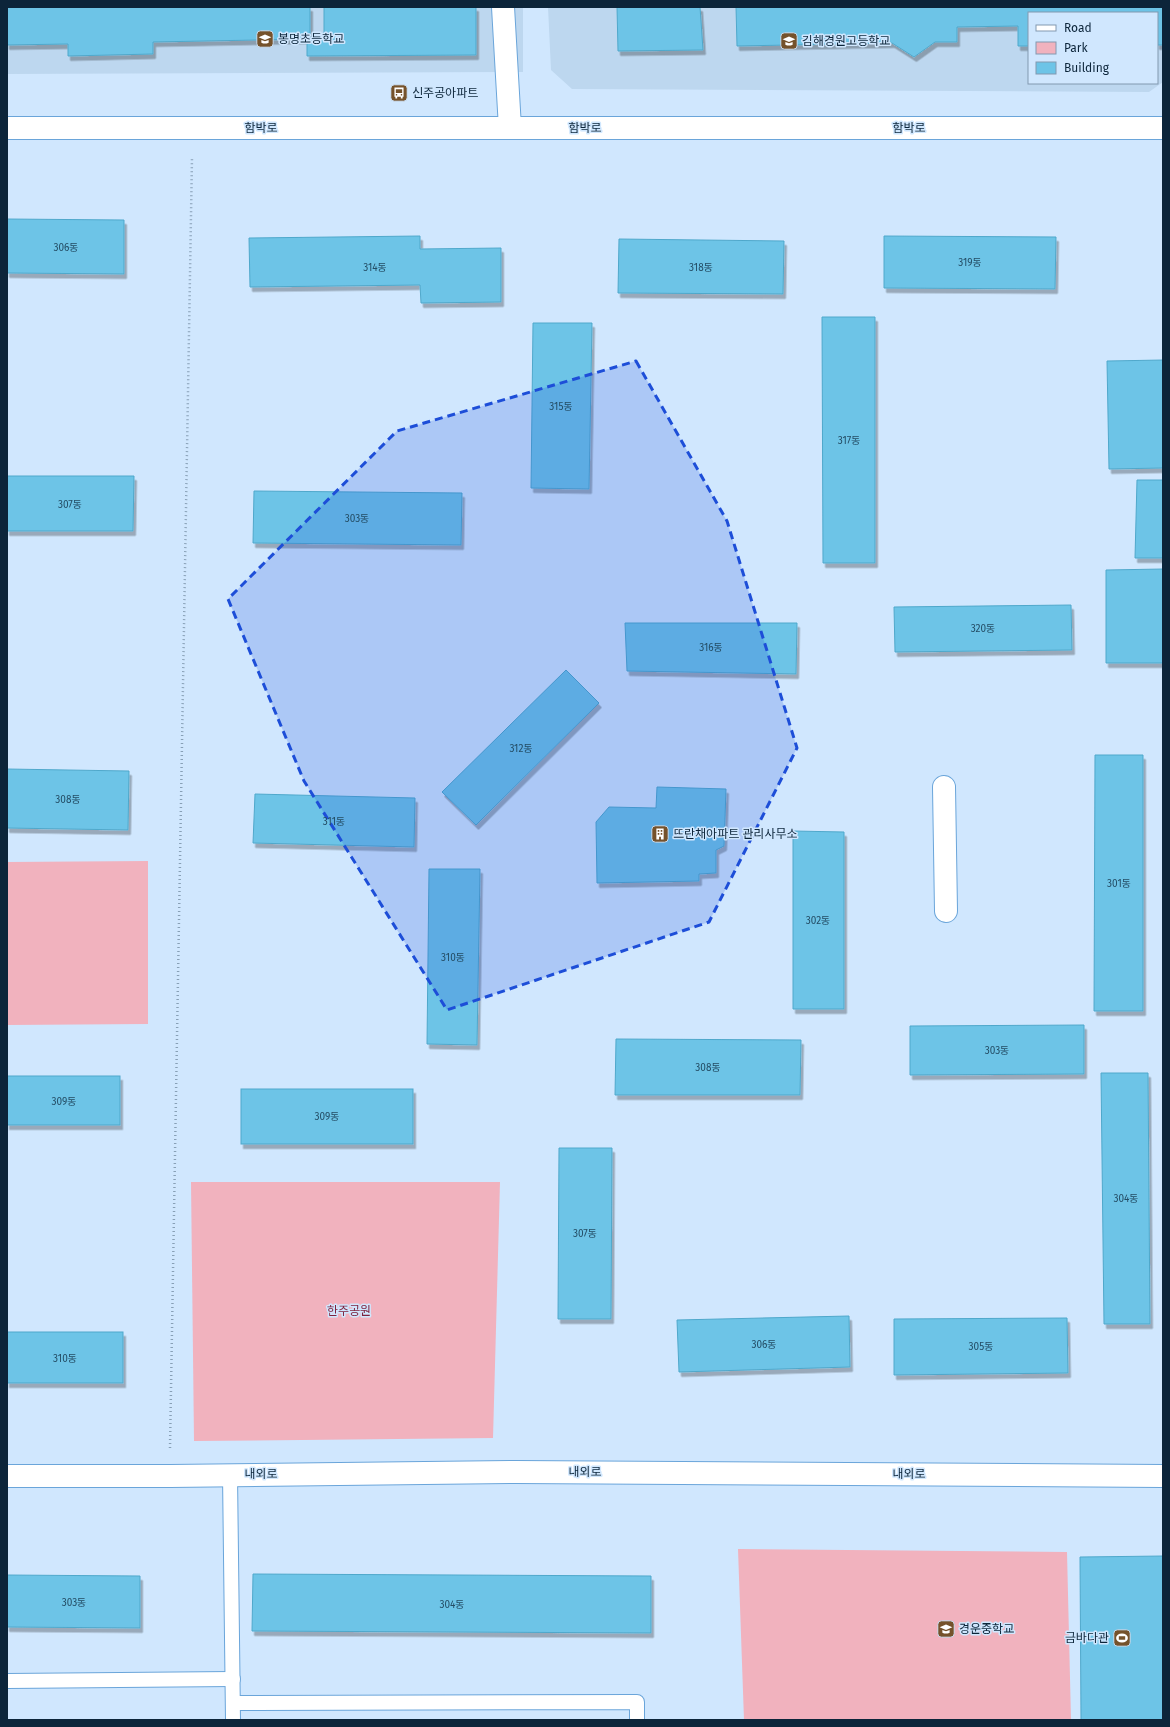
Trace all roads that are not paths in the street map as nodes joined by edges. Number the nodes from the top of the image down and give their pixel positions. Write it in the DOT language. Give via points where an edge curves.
graph roads {
  1 [pos="503,7"];
  2 [pos="7,128"];
  3 [pos="510,128"];
  4 [pos="1163,128"];
  5 [pos="944,787"];
  6 [pos="946,911"];
  7 [pos="230,1474"];
  8 [pos="7,1476"];
  9 [pos="1163,1476"];
  10 [pos="233,1678"];
  11 [pos="7,1681"];
  12 [pos="233,1703"];
  13 [pos="233,1720"];
  14 [pos="637,1720"];
  1 -- 3 [label="street"];
  2 -- 3 [label="street, 함박로"];
  3 -- 4 [label="street, 함박로"];
  5 -- 6 [label="street"];
  7 -- 8 [label="street, 내외로"];
  7 -- 9 [label="street, 내외로" via="524,1472"];
  7 -- 10 [label="lane"];
  10 -- 11 [label="lane"];
  10 -- 12 [label="lane"];
  12 -- 13 [label="lane"];
  12 -- 14 [label="lane" via="637,1702"];
}
